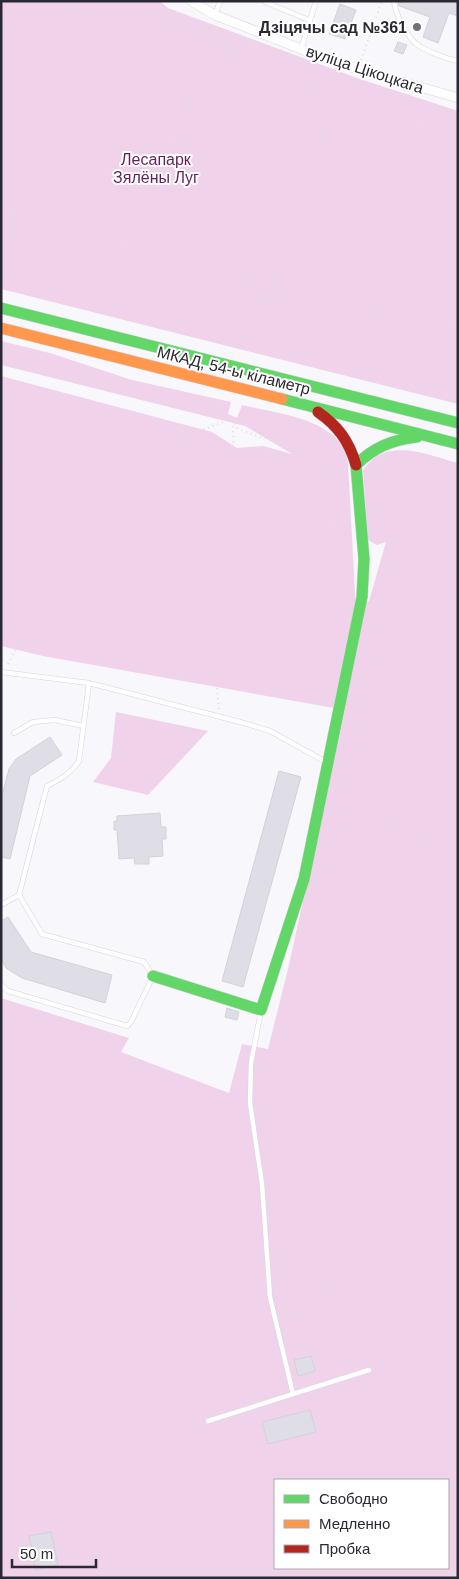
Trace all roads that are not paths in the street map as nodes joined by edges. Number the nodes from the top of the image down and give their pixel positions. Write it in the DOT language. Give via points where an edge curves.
graph roads {
  1 [pos="191,1"];
  2 [pos="220,1"];
  3 [pos="316,1"];
  4 [pos="394,1"];
  5 [pos="265,2"];
  6 [pos="215,19"];
  7 [pos="309,20"];
  8 [pos="300,49"];
  9 [pos="458,62"];
  10 [pos="458,98"];
  11 [pos="1,308"];
  12 [pos="1,328"];
  13 [pos="309,406"];
  14 [pos="458,423"];
  15 [pos="424,436"];
  16 [pos="458,444"];
  17 [pos="357,471"];
  18 [pos="2,673"];
  19 [pos="88,683"];
  20 [pos="84,726"];
  21 [pos="14,733"];
  22 [pos="327,768"];
  23 [pos="19,895"];
  24 [pos="1,905"];
  25 [pos="153,976"];
  26 [pos="1,985"];
  27 [pos="261,1010"];
  28 [pos="368,1370"];
  29 [pos="293,1394"];
  30 [pos="208,1421"];
  1 -- 6 [label="street, вуліца Цікоцкага"];
  2 -- 6 [label="lane"];
  3 -- 7 [label="lane"];
  4 -- 9 [label="lane" via="397,15 415,43"];
  5 -- 7 [label="lane"];
  6 -- 8 [label="street, вуліца Цікоцкага"];
  7 -- 8 [label="lane"];
  8 -- 10 [label="street, вуліца Цікоцкага"];
  11 -- 14 [label="main road, МКАД, 54-ы кіламетр"];
  12 -- 13 [label="main road, МКАД, 54-ы кіламетр"];
  13 -- 15 [label="main road, МКАД, 54-ы кіламетр"];
  13 -- 17 [label="main road" via="342,431"];
  15 -- 16 [label="main road, МКАД, 54-ы кіламетр"];
  15 -- 17 [label="main road" via="378,446 366,454"];
  17 -- 22 [label="main road" via="364,559 362,597"];
  18 -- 19 [label="lane"];
  19 -- 20 [label="lane"];
  19 -- 22 [label="lane" via="270,731"];
  20 -- 21 [label="lane" via="55,720 33,722"];
  20 -- 23 [label="lane" via="79,761 64,778 47,786"];
  22 -- 27 [label="main road" via="304,879"];
  23 -- 24 [label="lane"];
  23 -- 25 [label="lane" via="42,934 144,962"];
  25 -- 26 [label="lane" via="127,1026 8,991"];
  25 -- 27 [label="main road"];
  27 -- 29 [label="lane" via="249,1081 273,1311"];
  28 -- 29 [label="lane"];
  29 -- 30 [label="lane"];
}
